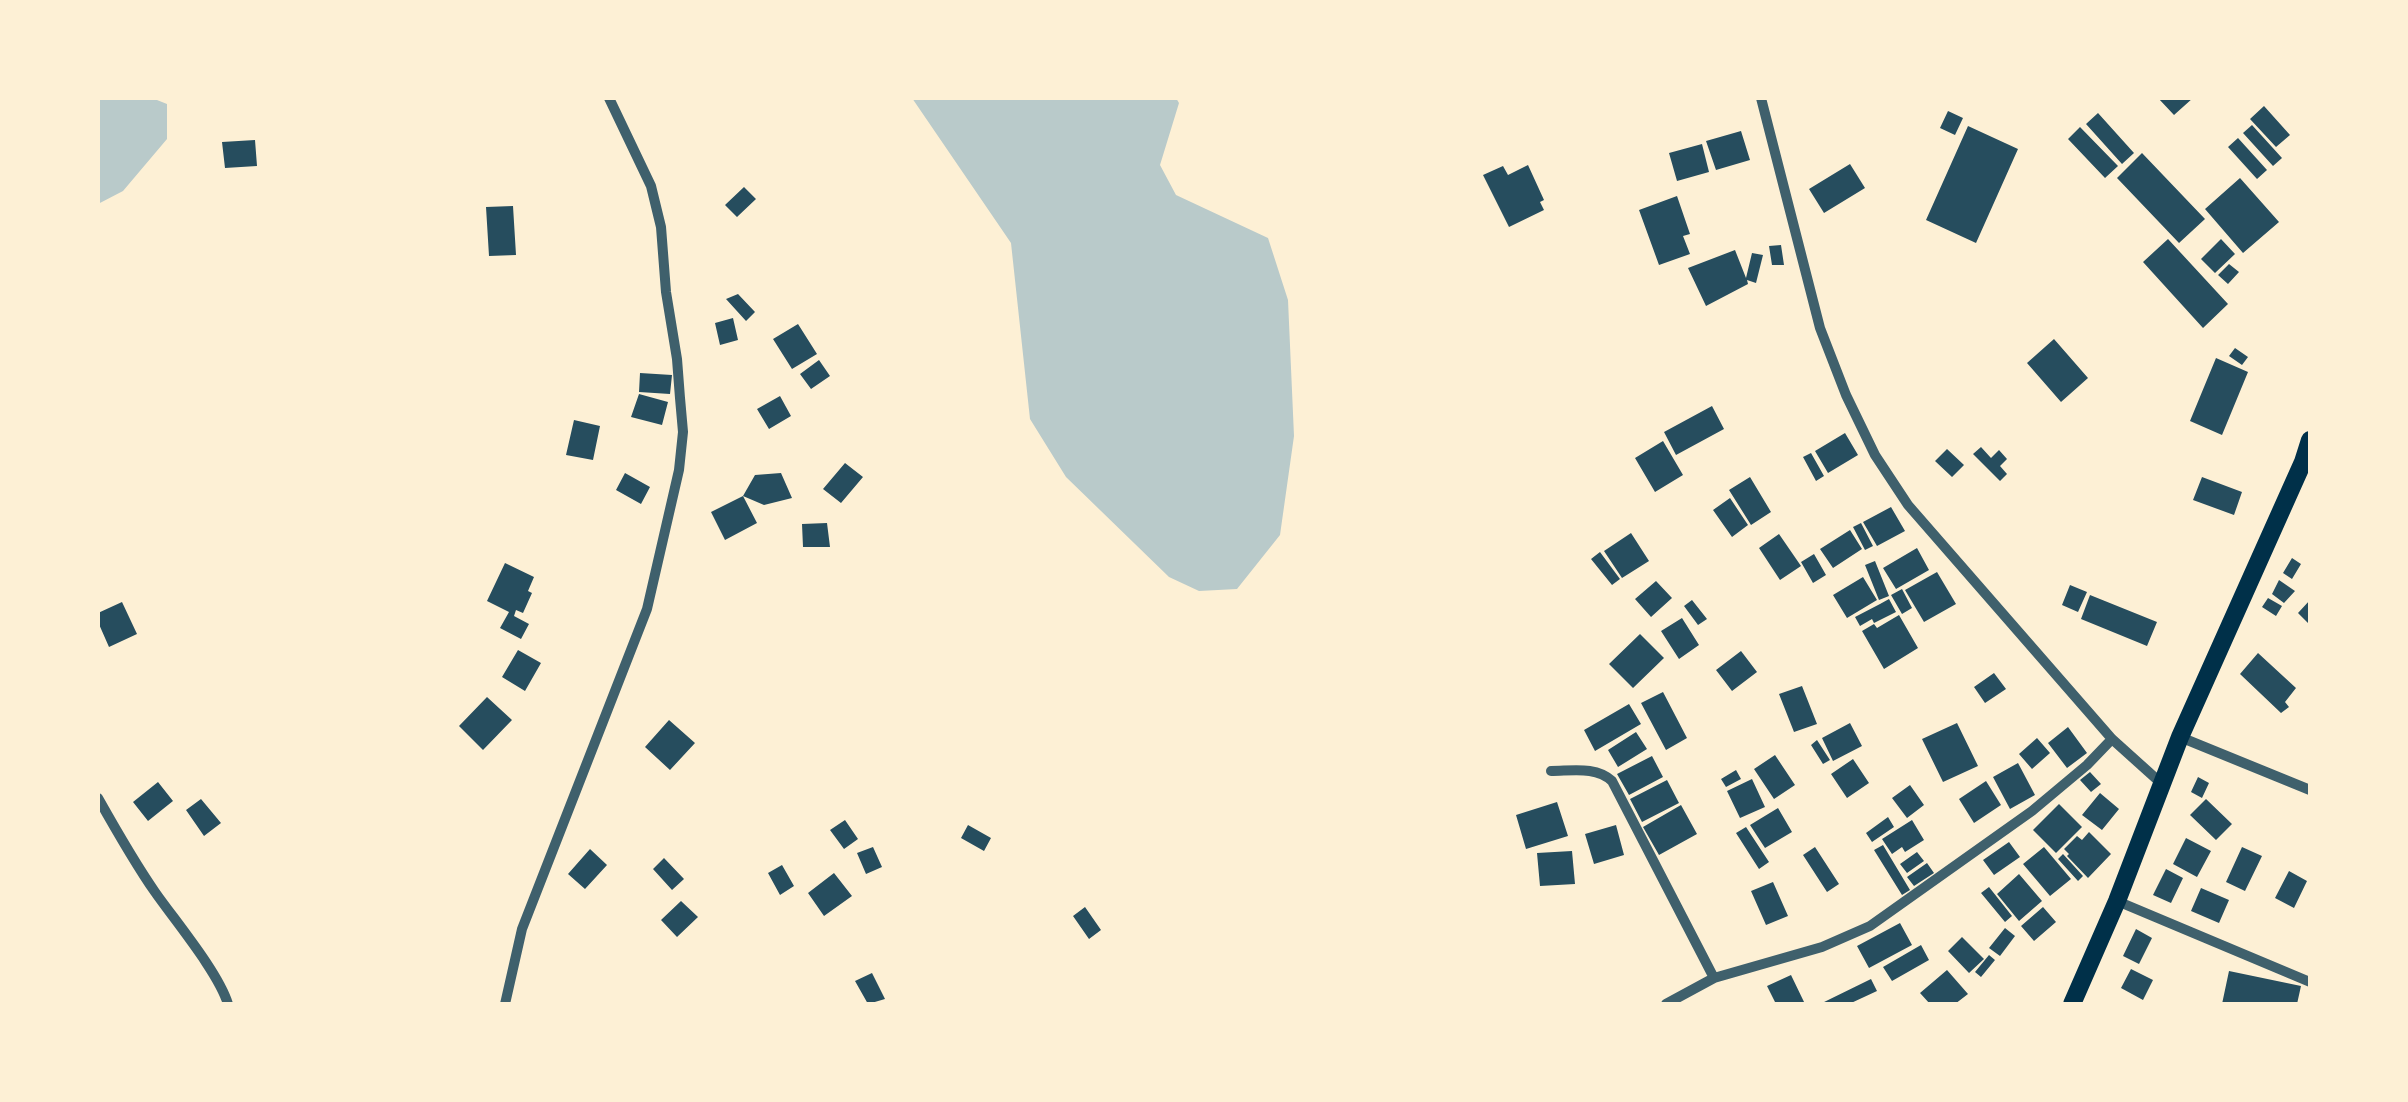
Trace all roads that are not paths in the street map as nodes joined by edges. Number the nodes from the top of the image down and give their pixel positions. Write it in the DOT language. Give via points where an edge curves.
graph roads {
  1 [pos="609,98"];
  2 [pos="1762,98"];
  3 [pos="2310,440"];
  4 [pos="2307,460"];
  5 [pos="2180,738"];
  6 [pos="2112,739"];
  7 [pos="1551,771"];
  8 [pos="2163,784"];
  9 [pos="2310,790"];
  10 [pos="98,798"];
  11 [pos="2117,901"];
  12 [pos="1714,978"];
  13 [pos="2310,982"];
  14 [pos="228,1004"];
  15 [pos="506,1004"];
  16 [pos="1666,1004"];
  17 [pos="2072,1004"];
  1 -- 15 [label="street" via="651,186 661,227 683,432 680,470 647,610 522,929"];
  2 -- 6 [label="street" via="1820,328 1875,455 1908,505"];
  3 -- 4 [label="main road"];
  4 -- 5 [label="main road"];
  5 -- 8 [label="main road"];
  5 -- 9 [label="street"];
  6 -- 8 [label="street"];
  6 -- 12 [label="street" via="2032,811 1870,926"];
  7 -- 12 [label="street" via="1594,770 1612,781"];
  8 -- 11 [label="main road"];
  10 -- 14 [label="street"];
  11 -- 13 [label="street"];
  11 -- 17 [label="main road"];
  12 -- 16 [label="street"];
}
